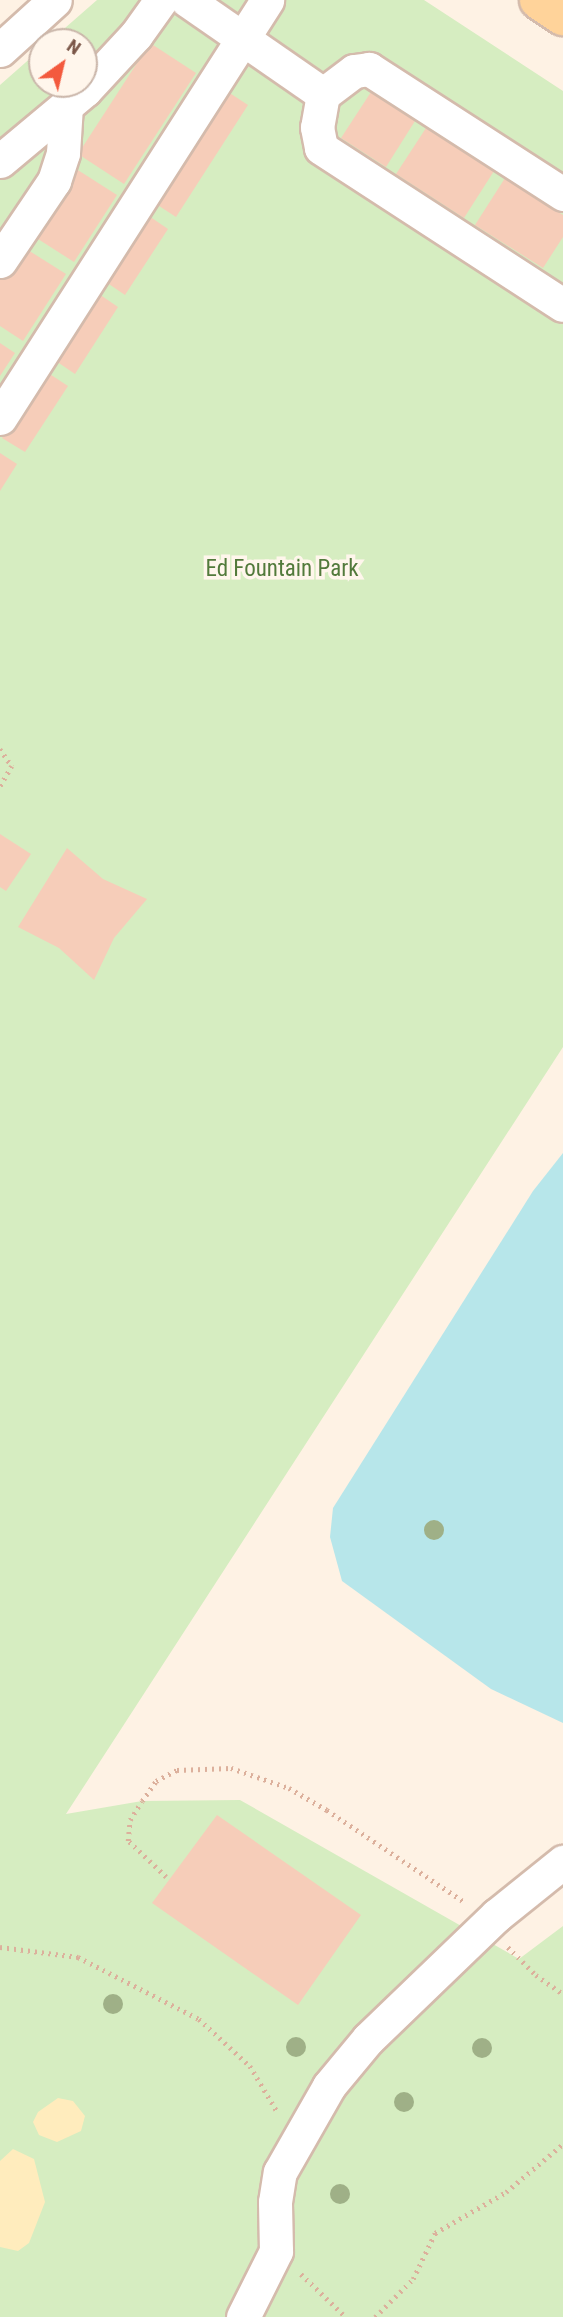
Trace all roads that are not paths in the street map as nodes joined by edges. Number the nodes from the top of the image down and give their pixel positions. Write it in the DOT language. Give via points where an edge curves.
graph roads {
  1 [pos="55,0"];
  2 [pos="161,0"];
  3 [pos="187,0"];
  4 [pos="267,0"];
  5 [pos="539,0"];
  6 [pos="563,16"];
  7 [pos="241,40"];
  8 [pos="0,50"];
  9 [pos="324,94"];
  10 [pos="66,105"];
  11 [pos="0,161"];
  12 [pos="563,194"];
  13 [pos="0,261"];
  14 [pos="563,305"];
  15 [pos="0,418"];
  16 [pos="563,1863"];
  17 [pos="243,2317"];
  1 -- 8 [label="lane"];
  2 -- 10 [label="lane" via="136,35"];
  3 -- 7 [label="lane"];
  4 -- 7 [label="lane"];
  5 -- 6 [label="main road"];
  7 -- 9 [label="lane"];
  7 -- 15 [label="lane"];
  9 -- 12 [label="lane" via="354,71 369,69"];
  9 -- 14 [label="lane" via="317,127 321,148"];
  10 -- 11 [label="lane"];
  10 -- 13 [label="lane" via="63,153 54,181"];
  16 -- 17 [label="lane" via="487,1924 368,2039 329,2086 280,2172 276,2251"];
}
